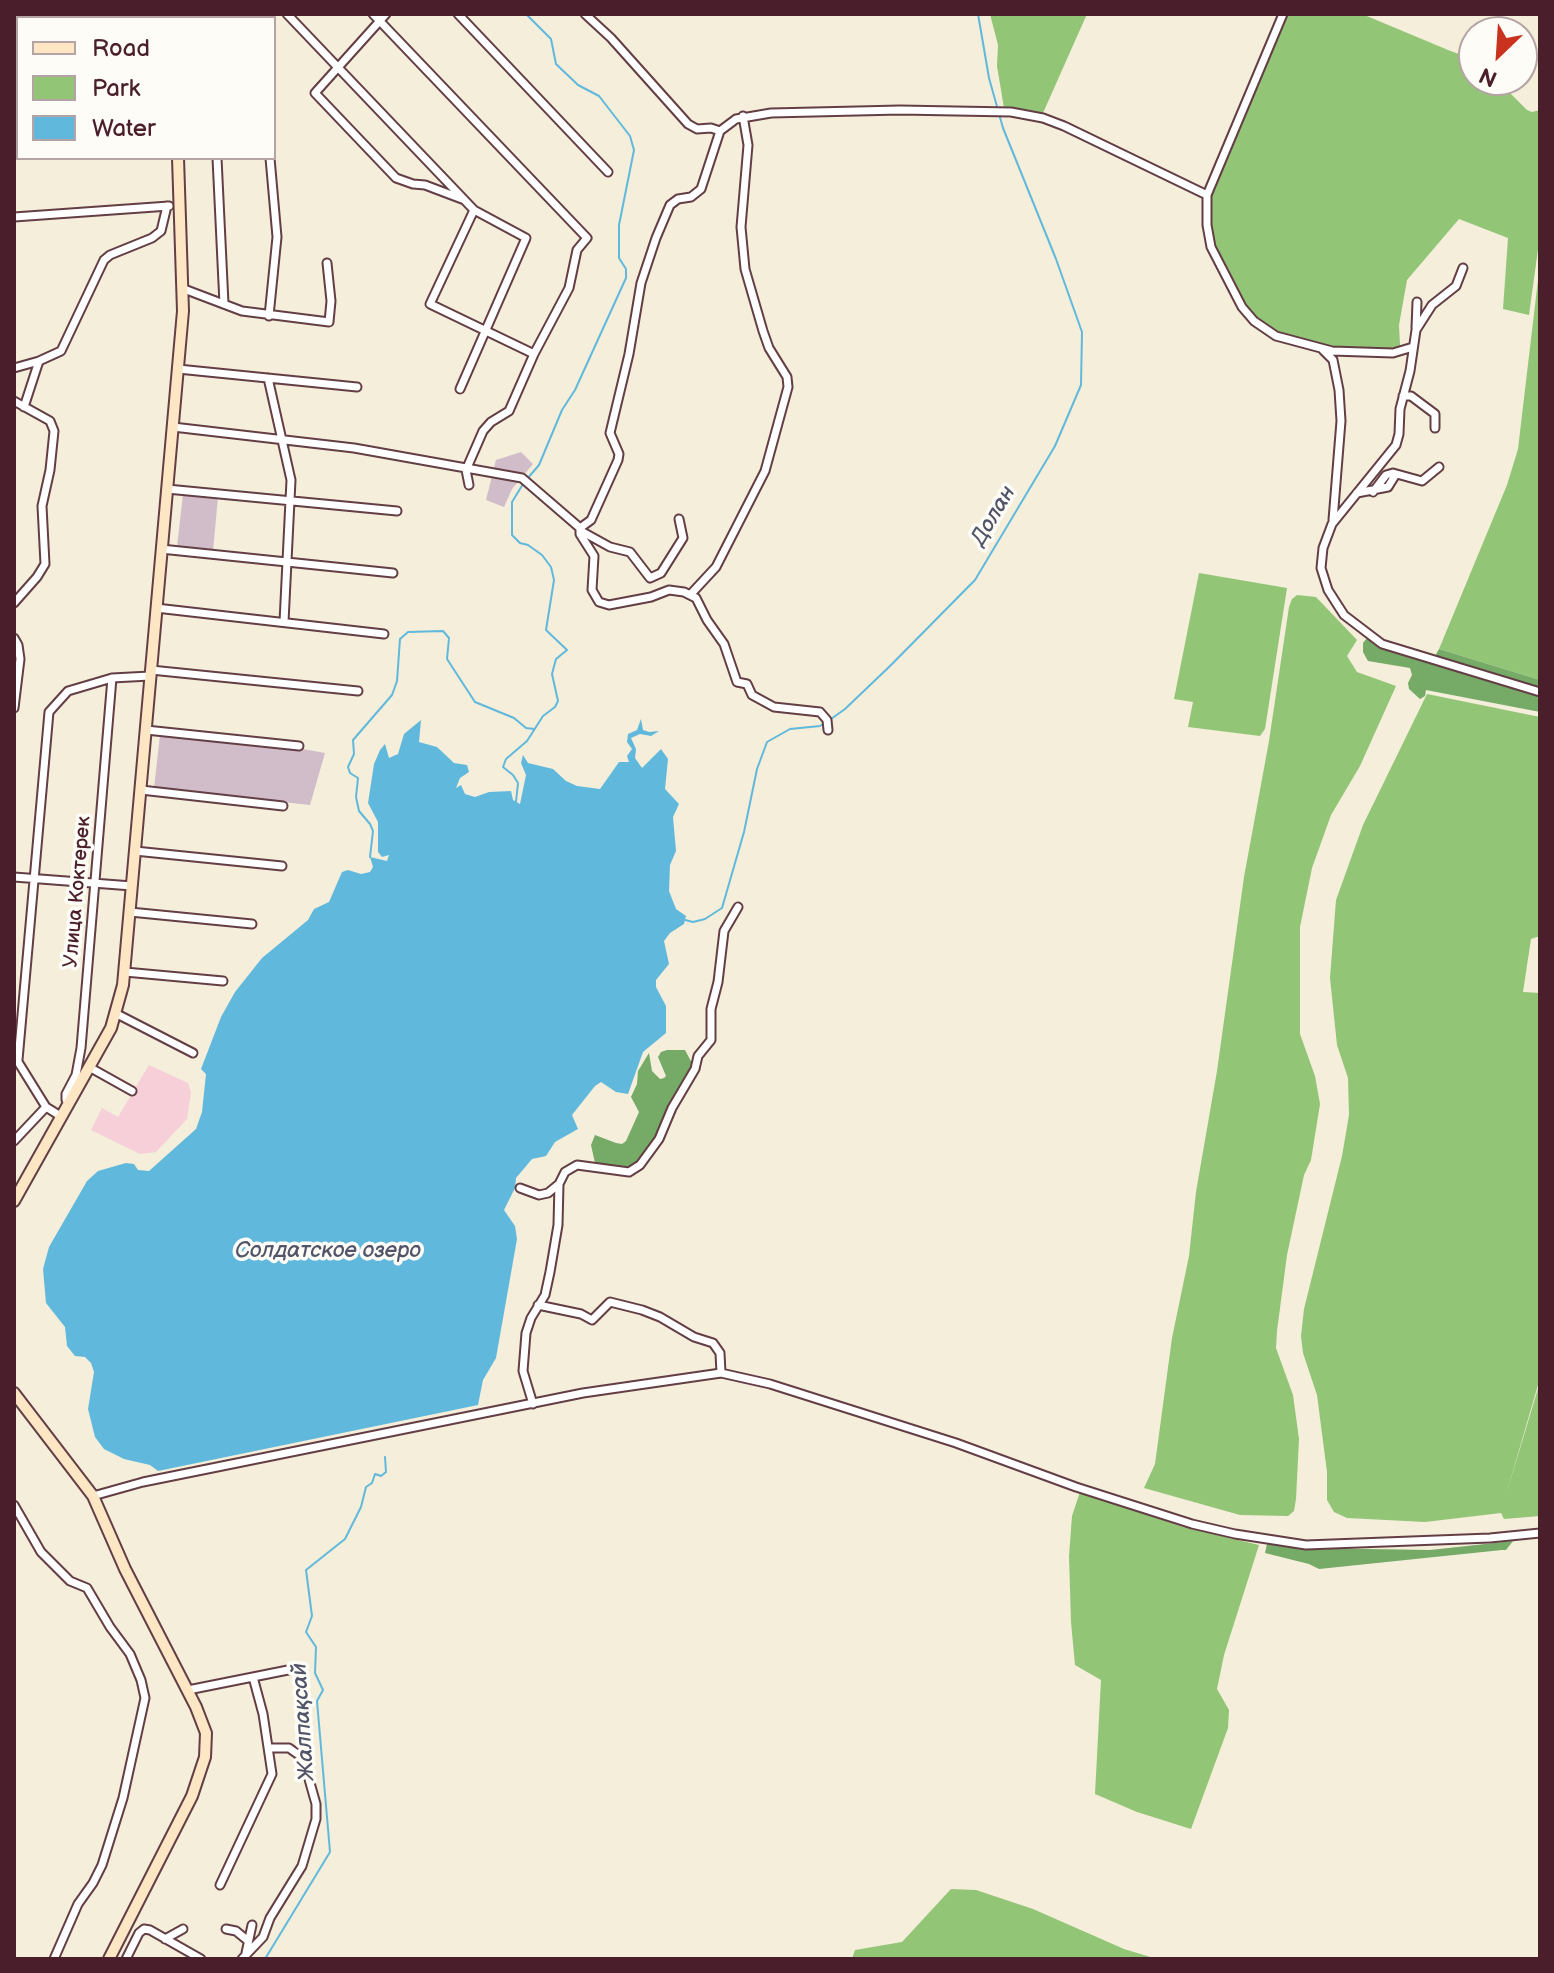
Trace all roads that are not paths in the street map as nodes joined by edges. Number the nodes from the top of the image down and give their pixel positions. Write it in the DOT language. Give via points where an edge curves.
graph roads {
  1 [pos="287,14"];
  2 [pos="373,14"];
  3 [pos="386,14"];
  4 [pos="458,14"];
  5 [pos="585,14"];
  6 [pos="1283,14"];
  7 [pos="379,21"];
  8 [pos="338,67"];
  9 [pos="743,116"];
  10 [pos="720,131"];
  11 [pos="178,160"];
  12 [pos="217,160"];
  13 [pos="270,160"];
  14 [pos="608,172"];
  15 [pos="1207,195"];
  16 [pos="465,200"];
  17 [pos="179,205"];
  18 [pos="167,206"];
  19 [pos="474,210"];
  20 [pos="15,217"];
  21 [pos="327,263"];
  22 [pos="1463,268"];
  23 [pos="184,289"];
  24 [pos="1417,302"];
  25 [pos="224,304"];
  26 [pos="269,316"];
  27 [pos="1416,330"];
  28 [pos="486,331"];
  29 [pos="1413,347"];
  30 [pos="1321,348"];
  31 [pos="1341,350"];
  32 [pos="534,354"];
  33 [pos="1333,360"];
  34 [pos="39,361"];
  35 [pos="14,368"];
  36 [pos="178,369"];
  37 [pos="268,378"];
  38 [pos="357,387"];
  39 [pos="460,389"];
  40 [pos="1403,396"];
  41 [pos="14,401"];
  42 [pos="24,407"];
  43 [pos="173,427"];
  44 [pos="1435,428"];
  45 [pos="283,440"];
  46 [pos="1396,445"];
  47 [pos="1406,449"];
  48 [pos="468,467"];
  49 [pos="1439,467"];
  50 [pos="469,485"];
  51 [pos="167,489"];
  52 [pos="1357,493"];
  53 [pos="290,501"];
  54 [pos="397,511"];
  55 [pos="679,519"];
  56 [pos="1332,524"];
  57 [pos="580,530"];
  58 [pos="161,549"];
  59 [pos="287,562"];
  60 [pos="393,573"];
  61 [pos="690,595"];
  62 [pos="14,603"];
  63 [pos="156,608"];
  64 [pos="284,622"];
  65 [pos="384,634"];
  66 [pos="14,638"];
  67 [pos="151,673"];
  68 [pos="112,678"];
  69 [pos="358,691"];
  70 [pos="1540,692"];
  71 [pos="14,708"];
  72 [pos="146,730"];
  73 [pos="828,730"];
  74 [pos="299,746"];
  75 [pos="141,790"];
  76 [pos="283,806"];
  77 [pos="135,851"];
  78 [pos="282,866"];
  79 [pos="14,877"];
  80 [pos="35,878"];
  81 [pos="95,883"];
  82 [pos="132,886"];
  83 [pos="738,907"];
  84 [pos="130,912"];
  85 [pos="252,924"];
  86 [pos="125,972"];
  87 [pos="223,981"];
  88 [pos="117,1014"];
  89 [pos="193,1053"];
  90 [pos="16,1058"];
  91 [pos="89,1067"];
  92 [pos="132,1091"];
  93 [pos="69,1103"];
  94 [pos="46,1107"];
  95 [pos="62,1117"];
  96 [pos="14,1141"];
  97 [pos="559,1184"];
  98 [pos="520,1188"];
  99 [pos="14,1201"];
  100 [pos="538,1305"];
  101 [pos="721,1373"];
  102 [pos="14,1393"];
  103 [pos="533,1404"];
  104 [pos="93,1496"];
  105 [pos="14,1505"];
  106 [pos="1540,1533"];
  107 [pos="298,1668"];
  108 [pos="253,1677"];
  109 [pos="188,1690"];
  110 [pos="269,1748"];
  111 [pos="220,1885"];
  112 [pos="252,1925"];
  113 [pos="183,1929"];
  114 [pos="226,1929"];
  115 [pos="165,1939"];
  116 [pos="247,1940"];
  117 [pos="184,1955"];
  118 [pos="244,1956"];
  119 [pos="54,1959"];
  120 [pos="109,1959"];
  121 [pos="126,1959"];
  122 [pos="201,1959"];
  1 -- 8 [label="street"];
  2 -- 7 [label="street"];
  3 -- 7 [label="street"];
  4 -- 14 [label="street"];
  5 -- 10 [label="street" via="688,124"];
  6 -- 15 [label="street"];
  7 -- 8 [label="street"];
  7 -- 32 [label="street" via="587,238 577,250 569,288"];
  8 -- 16 [label="street"];
  8 -- 16 [label="street" via="315,93 396,178"];
  9 -- 10 [label="street"];
  9 -- 15 [label="street" via="1011,112 1064,126"];
  9 -- 61 [label="street" via="748,145 741,214 745,269 769,348 788,387 765,471 716,567"];
  10 -- 57 [label="street" via="701,189 670,205 649,256 610,433 618,460 591,520"];
  11 -- 17 [label="main road"];
  12 -- 25 [label="street"];
  13 -- 26 [label="street" via="277,237"];
  15 -- 30 [label="street" via="1211,247 1242,307 1276,336"];
  16 -- 19 [label="street"];
  17 -- 18 [label="street"];
  17 -- 23 [label="main road"];
  18 -- 20 [label="street"];
  18 -- 34 [label="street" via="161,231 104,260 63,348"];
  19 -- 28 [label="street" via="526,238"];
  19 -- 28 [label="street" via="430,304"];
  21 -- 26 [label="street" via="331,321"];
  22 -- 27 [label="street" via="1456,286 1432,305"];
  23 -- 25 [label="street"];
  23 -- 36 [label="main road"];
  24 -- 27 [label="street"];
  25 -- 26 [label="street"];
  27 -- 29 [label="street"];
  28 -- 32 [label="street"];
  28 -- 39 [label="street"];
  29 -- 31 [label="street" via="1393,353"];
  29 -- 40 [label="street"];
  30 -- 31 [label="street"];
  30 -- 33 [label="street"];
  31 -- 33 [label="street"];
  32 -- 48 [label="street" via="509,411 483,431"];
  33 -- 56 [label="street" via="1341,421"];
  34 -- 35 [label="street"];
  34 -- 42 [label="street"];
  36 -- 37 [label="street"];
  36 -- 43 [label="main road"];
  37 -- 38 [label="street"];
  37 -- 45 [label="street"];
  40 -- 44 [label="street" via="1435,414"];
  40 -- 46 [label="street"];
  41 -- 42 [label="street"];
  42 -- 62 [label="street" via="50,421 53,441 42,506 45,564"];
  43 -- 45 [label="street"];
  43 -- 51 [label="main road"];
  45 -- 48 [label="street"];
  45 -- 53 [label="street"];
  46 -- 47 [label="street"];
  46 -- 52 [label="street"];
  48 -- 50 [label="street"];
  48 -- 57 [label="street" via="525,480"];
  49 -- 52 [label="street" via="1422,481 1396,474 1389,486"];
  51 -- 53 [label="street"];
  51 -- 58 [label="main road"];
  52 -- 56 [label="street"];
  53 -- 54 [label="street"];
  53 -- 59 [label="street"];
  55 -- 57 [label="street" via="683,538 661,573 650,578 630,552"];
  56 -- 70 [label="street" via="1321,568 1344,615 1362,631 1382,644"];
  57 -- 61 [label="street" via="594,556 592,590 599,602 609,605 669,590"];
  58 -- 59 [label="street"];
  58 -- 63 [label="main road"];
  59 -- 60 [label="street"];
  59 -- 64 [label="street"];
  61 -- 73 [label="street" via="724,644 737,682 774,707 820,712"];
  63 -- 64 [label="street"];
  63 -- 67 [label="main road"];
  64 -- 65 [label="street"];
  66 -- 71 [label="street" via="20,659"];
  67 -- 68 [label="street"];
  67 -- 69 [label="street"];
  67 -- 72 [label="main road"];
  68 -- 80 [label="street" via="68,691 49,712"];
  68 -- 81 [label="street, Улица Коктерек"];
  72 -- 74 [label="street"];
  72 -- 75 [label="main road"];
  75 -- 76 [label="street"];
  75 -- 77 [label="main road"];
  77 -- 78 [label="street"];
  77 -- 82 [label="main road"];
  79 -- 80 [label="street"];
  80 -- 81 [label="street"];
  80 -- 90 [label="street"];
  81 -- 82 [label="street"];
  81 -- 93 [label="street, Улица Коктерек" via="81,1048 66,1094"];
  82 -- 84 [label="main road"];
  83 -- 97 [label="street" via="724,931 711,1040 698,1056 659,1139 629,1172 577,1165"];
  84 -- 85 [label="street"];
  84 -- 86 [label="main road"];
  86 -- 87 [label="street"];
  86 -- 88 [label="main road"];
  88 -- 89 [label="street"];
  88 -- 91 [label="main road"];
  90 -- 94 [label="street"];
  91 -- 92 [label="street"];
  91 -- 93 [label="main road"];
  93 -- 95 [label="main road"];
  94 -- 95 [label="street"];
  94 -- 96 [label="street"];
  95 -- 99 [label="main road"];
  97 -- 98 [label="street" via="539,1195"];
  97 -- 100 [label="street" via="550,1272"];
  100 -- 101 [label="street" via="592,1320 610,1302 642,1310 713,1343 720,1353"];
  100 -- 103 [label="street" via="524,1351 523,1371"];
  101 -- 103 [label="street"];
  101 -- 106 [label="street" via="1235,1534 1306,1545"];
  102 -- 104 [label="main road"];
  103 -- 104 [label="street"];
  104 -- 109 [label="main road"];
  105 -- 119 [label="street" via="41,1552 70,1581 87,1588 130,1654 145,1698 102,1865"];
  107 -- 108 [label="street"];
  108 -- 109 [label="street"];
  108 -- 110 [label="street"];
  109 -- 120 [label="main road" via="206,1733 202,1769"];
  110 -- 111 [label="street" via="272,1778"];
  110 -- 118 [label="street" via="289,1748 303,1758 316,1819 302,1866 263,1937"];
  112 -- 116 [label="street"];
  113 -- 115 [label="street"];
  114 -- 116 [label="street"];
  115 -- 117 [label="street"];
  115 -- 121 [label="street" via="141,1930"];
  116 -- 118 [label="street"];
  117 -- 122 [label="street"];
}
